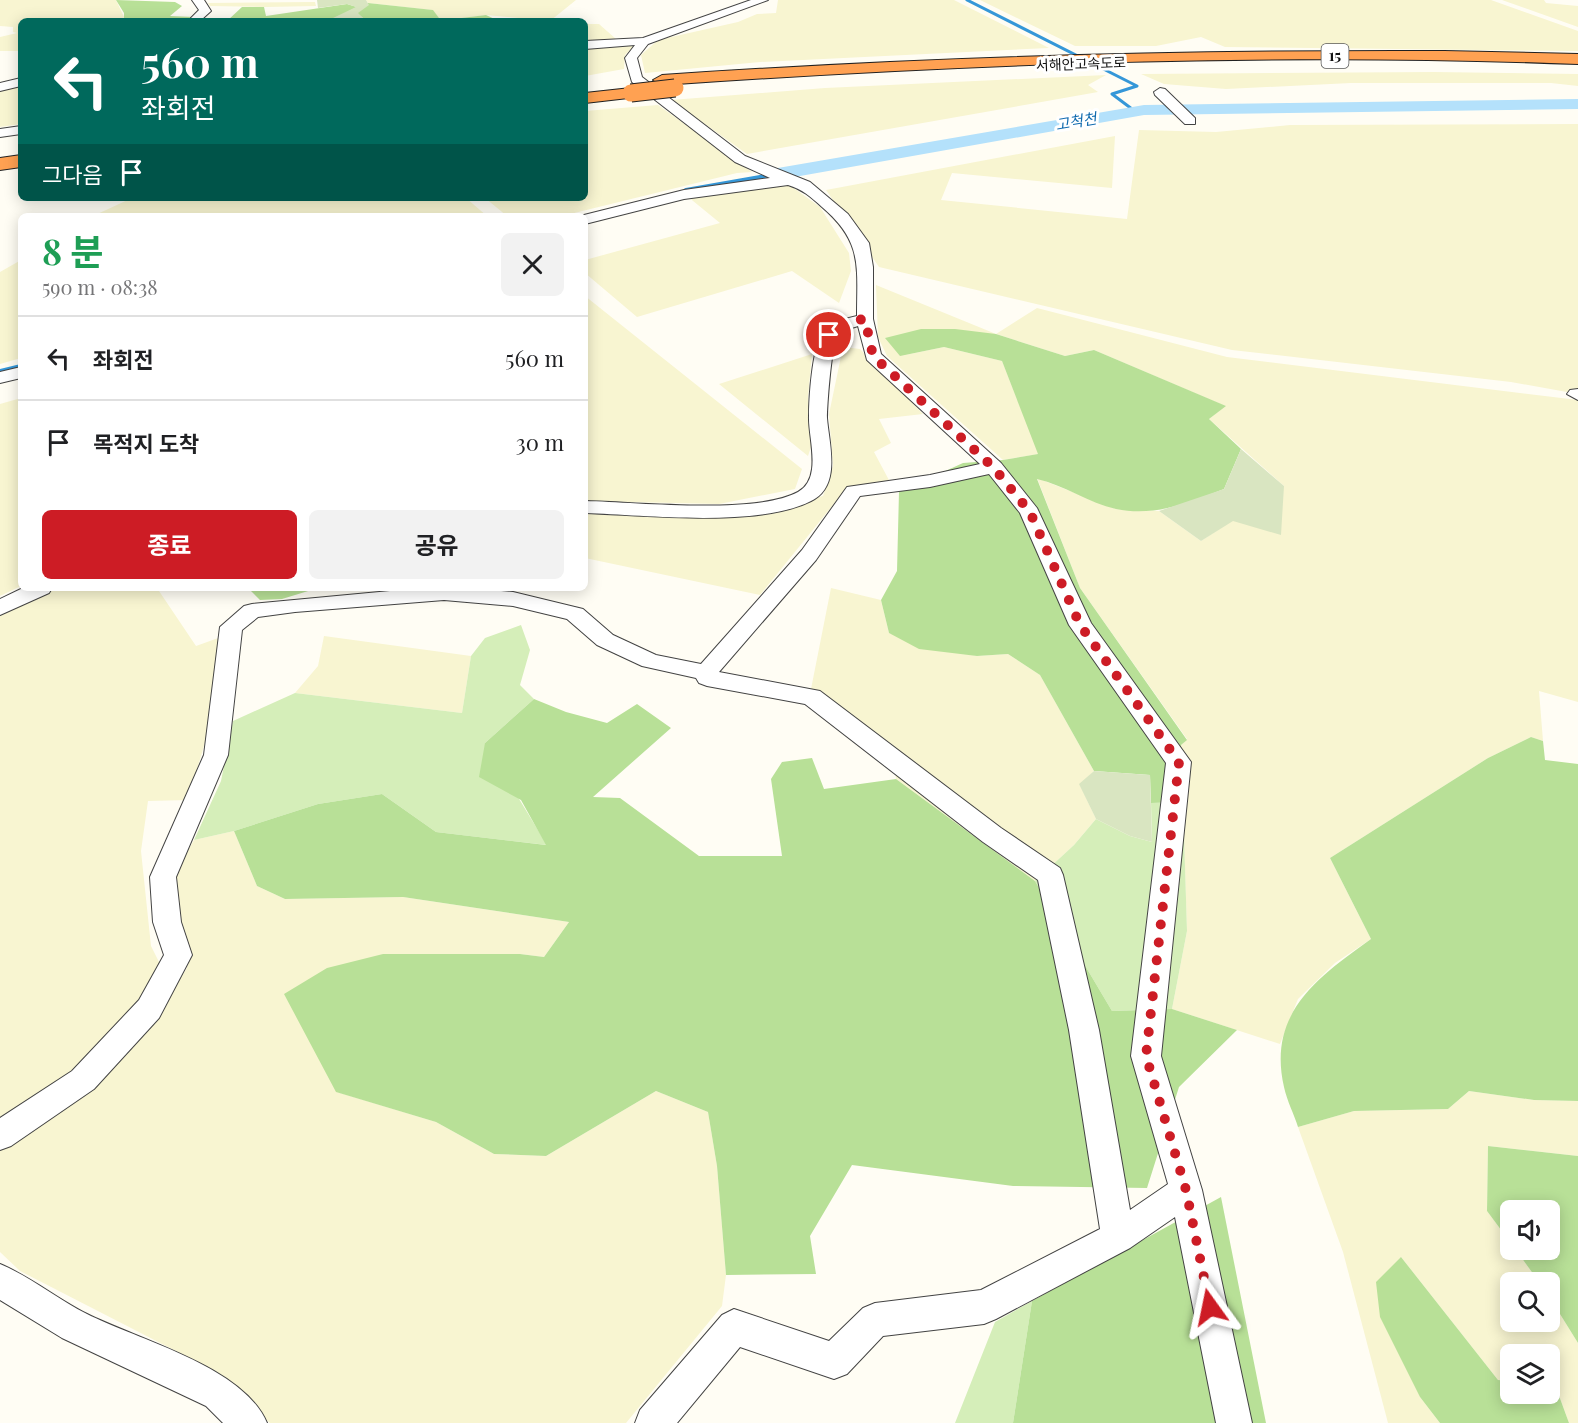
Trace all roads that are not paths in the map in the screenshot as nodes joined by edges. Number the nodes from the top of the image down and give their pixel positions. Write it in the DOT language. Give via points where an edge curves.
graph roads {
  1 [pos="198,0"];
  2 [pos="762,0"];
  3 [pos="197,18"];
  4 [pos="644,40"];
  5 [pos="588,45"];
  6 [pos="1578,59"];
  7 [pos="1098,60"];
  8 [pos="1063,61"];
  9 [pos="1578,65"];
  10 [pos="18,83"];
  11 [pos="669,85"];
  12 [pos="0,87"];
  13 [pos="588,88"];
  14 [pos="627,89"];
  15 [pos="1160,92"];
  16 [pos="588,96"];
  17 [pos="1188,119"];
  18 [pos="18,130"];
  19 [pos="0,133"];
  20 [pos="18,161"];
  21 [pos="0,164"];
  22 [pos="18,169"];
  23 [pos="0,172"];
  24 [pos="778,175"];
  25 [pos="588,218"];
  26 [pos="865,319"];
  27 [pos="18,373"];
  28 [pos="0,378"];
  29 [pos="993,467"];
  30 [pos="588,507"];
  31 [pos="35,591"];
  32 [pos="0,608"];
  33 [pos="707,678"];
  34 [pos="0,1136"];
  35 [pos="1186,1190"];
  36 [pos="1118,1237"];
  37 [pos="0,1281"];
  38 [pos="249,1423"];
  39 [pos="653,1423"];
  40 [pos="1234,1423"];
  1 -- 3 [label="street" via="205,11"];
  2 -- 4 [label="street"];
  4 -- 5 [label="street"];
  4 -- 24 [label="street" via="631,58 636,79 740,159"];
  6 -- 7 [label="highway, 서해안고속도로 / 15" via="1389,56"];
  7 -- 8 [label="highway, 서해안고속도로 / 15"];
  7 -- 9 [label="highway, 서해안고속도로 / 15"];
  8 -- 11 [label="highway, 서해안고속도로 / 15"];
  8 -- 11 [label="highway, 서해안고속도로 / 15" via="848,67"];
  10 -- 12 [label="street"];
  11 -- 14 [label="highway, bridge"];
  13 -- 14 [label="highway"];
  14 -- 16 [label="highway"];
  15 -- 17 [label="street"];
  18 -- 19 [label="street"];
  20 -- 21 [label="highway"];
  22 -- 23 [label="highway"];
  24 -- 25 [label="street" via="673,195"];
  24 -- 26 [label="street" via="823,197 861,243"];
  26 -- 29 [label="street" via="873,356"];
  26 -- 30 [label="street" via="851,321 829,335 825,343 818,417 823,448 818,484 806,496 743,511"];
  27 -- 28 [label="street"];
  29 -- 34 [label="street" via="930,482 854,491 809,555 706,673 650,661 605,640 575,614 513,599 444,593 252,611 231,627 216,755 163,878 167,922 178,955 149,1009 82,1080"];
  29 -- 35 [label="street" via="1030,512 1080,625 1179,762 1146,1056"];
  31 -- 32 [label="street"];
  33 -- 36 [label="street" via="812,697 1050,875 1084,1030"];
  35 -- 36 [label="street"];
  35 -- 40 [label="street"];
  36 -- 39 [label="street" via="984,1307 875,1320 834,1361 734,1327"];
  37 -- 38 [label="street" via="74,1326 219,1393"];
}
